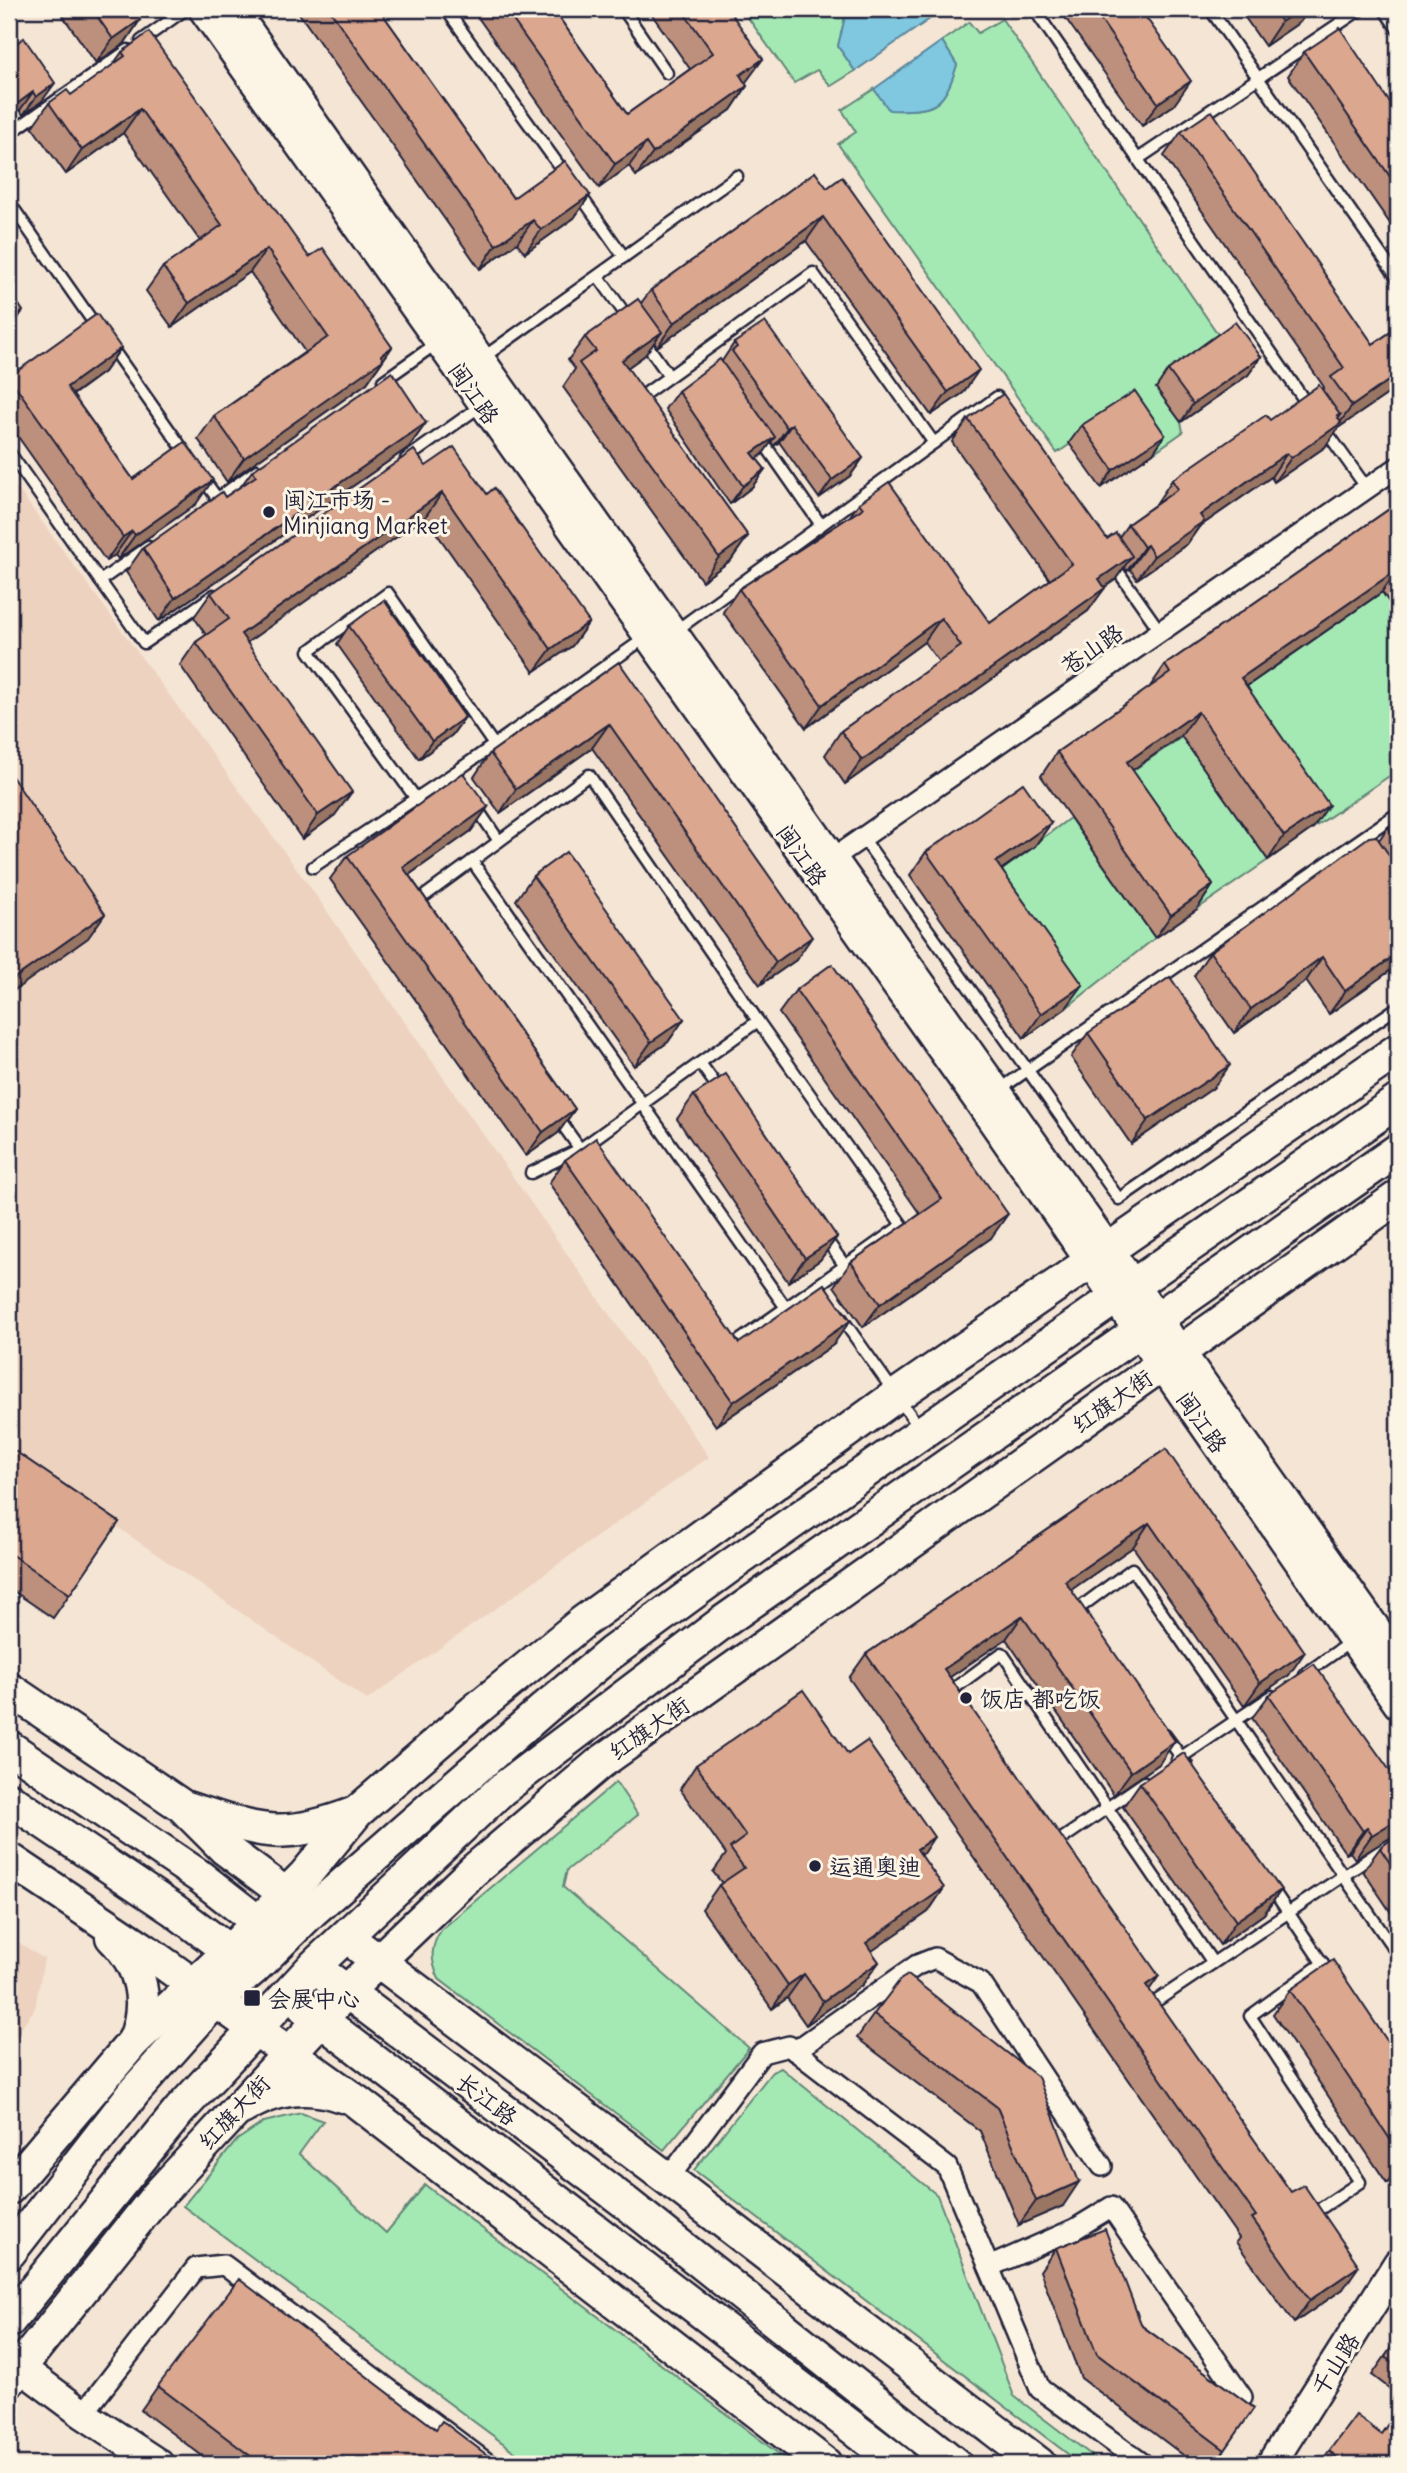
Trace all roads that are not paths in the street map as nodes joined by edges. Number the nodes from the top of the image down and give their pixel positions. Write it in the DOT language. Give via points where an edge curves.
graph roads {
  1 [pos="186,9"];
  2 [pos="203,9"];
  3 [pos="233,9"];
  4 [pos="446,9"];
  5 [pos="622,9"];
  6 [pos="1034,9"];
  7 [pos="1210,9"];
  8 [pos="1361,9"];
  9 [pos="1384,9"];
  10 [pos="1398,30"];
  11 [pos="667,73"];
  12 [pos="1258,79"];
  13 [pos="9,134"];
  14 [pos="1138,159"];
  15 [pos="737,176"];
  16 [pos="9,202"];
  17 [pos="624,257"];
  18 [pos="598,276"];
  19 [pos="1398,279"];
  20 [pos="438,342"];
  21 [pos="700,354"];
  22 [pos="708,365"];
  23 [pos="471,366"];
  24 [pos="669,376"];
  25 [pos="372,389"];
  26 [pos="638,399"];
  27 [pos="482,405"];
  28 [pos="1012,420"];
  29 [pos="757,434"];
  30 [pos="934,443"];
  31 [pos="9,452"];
  32 [pos="261,467"];
  33 [pos="1398,467"];
  34 [pos="394,468"];
  35 [pos="1366,488"];
  36 [pos="217,498"];
  37 [pos="207,506"];
  38 [pos="821,525"];
  39 [pos="153,544"];
  40 [pos="1105,553"];
  41 [pos="100,581"];
  42 [pos="224,589"];
  43 [pos="1160,631"];
  44 [pos="658,638"];
  45 [pos="494,745"];
  46 [pos="454,773"];
  47 [pos="417,800"];
  48 [pos="1398,813"];
  49 [pos="863,838"];
  50 [pos="499,841"];
  51 [pos="1356,842"];
  52 [pos="1363,852"];
  53 [pos="472,861"];
  54 [pos="824,865"];
  55 [pos="313,867"];
  56 [pos="418,918"];
  57 [pos="1398,1007"];
  58 [pos="758,1021"];
  59 [pos="1398,1050"];
  60 [pos="700,1063"];
  61 [pos="1026,1071"];
  62 [pos="724,1097"];
  63 [pos="989,1097"];
  64 [pos="1398,1101"];
  65 [pos="642,1104"];
  66 [pos="549,1105"];
  67 [pos="580,1149"];
  68 [pos="1398,1150"];
  69 [pos="588,1161"];
  70 [pos="531,1173"];
  71 [pos="1398,1197"];
  72 [pos="813,1221"];
  73 [pos="1098,1255"];
  74 [pos="845,1266"];
  75 [pos="818,1285"];
  76 [pos="1125,1292"];
  77 [pos="826,1296"];
  78 [pos="834,1307"];
  79 [pos="786,1308"];
  80 [pos="1148,1324"];
  81 [pos="715,1342"];
  82 [pos="1171,1358"];
  83 [pos="897,1395"];
  84 [pos="923,1433"];
  85 [pos="1086,1620"];
  86 [pos="1354,1640"];
  87 [pos="1398,1660"];
  88 [pos="1290,1684"];
  89 [pos="9,1689"];
  90 [pos="1280,1691"];
  91 [pos="1398,1704"];
  92 [pos="953,1706"];
  93 [pos="1238,1720"];
  94 [pos="1157,1723"];
  95 [pos="9,1747"];
  96 [pos="1181,1757"];
  97 [pos="1171,1764"];
  98 [pos="1160,1772"];
  99 [pos="1196,1779"];
  100 [pos="9,1799"];
  101 [pos="181,1806"];
  102 [pos="1108,1809"];
  103 [pos="357,1812"];
  104 [pos="1043,1837"];
  105 [pos="1398,1839"];
  106 [pos="1050,1848"];
  107 [pos="9,1859"];
  108 [pos="1058,1859"];
  109 [pos="1345,1875"];
  110 [pos="1265,1879"];
  111 [pos="284,1894"];
  112 [pos="84,1909"];
  113 [pos="311,1912"];
  114 [pos="1289,1913"];
  115 [pos="429,1914"];
  116 [pos="257,1922"];
  117 [pos="345,1937"];
  118 [pos="282,1941"];
  119 [pos="1398,1955"];
  120 [pos="241,1960"];
  121 [pos="378,1961"];
  122 [pos="1323,1963"];
  123 [pos="1213,1964"];
  124 [pos="314,1966"];
  125 [pos="1338,1986"];
  126 [pos="346,1991"];
  127 [pos="1149,1991"];
  128 [pos="205,1993"];
  129 [pos="287,1994"];
  130 [pos="1156,2002"];
  131 [pos="320,2020"];
  132 [pos="1153,2020"];
  133 [pos="459,2024"];
  134 [pos="255,2029"];
  135 [pos="134,2041"];
  136 [pos="795,2051"];
  137 [pos="288,2053"];
  138 [pos="356,2101"];
  139 [pos="232,2114"];
  140 [pos="1102,2166"];
  141 [pos="668,2179"];
  142 [pos="9,2188"];
  143 [pos="1294,2203"];
  144 [pos="9,2253"];
  145 [pos="1398,2263"];
  146 [pos="989,2267"];
  147 [pos="9,2321"];
  148 [pos="12,2369"];
  149 [pos="1242,2397"];
  150 [pos="83,2414"];
  151 [pos="159,2464"];
  152 [pos="488,2464"];
  153 [pos="825,2464"];
  154 [pos="900,2464"];
  155 [pos="955,2464"];
  156 [pos="1039,2464"];
  157 [pos="1143,2464"];
  158 [pos="1271,2464"];
  1 -- 13 [label="lane"];
  2 -- 20 [label="main road, 闽江路"];
  3 -- 23 [label="main road, 闽江路"];
  4 -- 17 [label="lane"];
  5 -- 11 [label="lane"];
  6 -- 14 [label="lane"];
  7 -- 12 [label="lane"];
  8 -- 12 [label="lane"];
  9 -- 10 [label="lane"];
  12 -- 14 [label="lane"];
  12 -- 19 [label="lane"];
  14 -- 35 [label="lane"];
  15 -- 17 [label="lane"];
  16 -- 36 [label="lane"];
  17 -- 18 [label="lane"];
  18 -- 23 [label="lane"];
  18 -- 24 [label="lane"];
  20 -- 23 [label="main road, 闽江路"];
  20 -- 25 [label="lane"];
  21 -- 22 [label="lane"];
  21 -- 24 [label="lane"];
  21 -- 30 [label="lane" via="813,273"];
  23 -- 27 [label="main road, 闽江路"];
  23 -- 44 [label="main road, 闽江路"];
  24 -- 26 [label="lane"];
  27 -- 34 [label="lane"];
  27 -- 44 [label="main road, 闽江路"];
  28 -- 30 [label="lane" via="996,397"];
  29 -- 38 [label="lane"];
  30 -- 38 [label="lane"];
  31 -- 41 [label="lane"];
  32 -- 36 [label="lane"];
  33 -- 35 [label="street, 苍山路"];
  35 -- 43 [label="street, 苍山路"];
  36 -- 37 [label="lane"];
  38 -- 44 [label="lane"];
  39 -- 41 [label="lane"];
  40 -- 43 [label="lane"];
  41 -- 42 [label="lane" via="144,643"];
  43 -- 49 [label="street, 苍山路"];
  44 -- 45 [label="lane"];
  44 -- 54 [label="main road, 闽江路"];
  45 -- 46 [label="lane"];
  45 -- 47 [label="lane" via="388,593 309,651"];
  46 -- 47 [label="lane"];
  46 -- 50 [label="lane"];
  47 -- 55 [label="lane"];
  48 -- 51 [label="lane"];
  49 -- 54 [label="street, 苍山路"];
  49 -- 61 [label="lane"];
  50 -- 53 [label="lane"];
  50 -- 58 [label="lane" via="589,775"];
  51 -- 52 [label="lane"];
  51 -- 61 [label="lane"];
  53 -- 56 [label="lane" via="410,907"];
  53 -- 65 [label="lane"];
  54 -- 63 [label="main road, 闽江路"];
  57 -- 61 [label="lane" via="1119,1199"];
  58 -- 60 [label="lane"];
  58 -- 74 [label="lane" via="902,1225"];
  59 -- 73 [label="main road"];
  60 -- 62 [label="lane"];
  60 -- 65 [label="lane"];
  61 -- 63 [label="lane"];
  63 -- 73 [label="main road, 闽江路"];
  64 -- 76 [label="main road"];
  65 -- 67 [label="lane"];
  65 -- 79 [label="lane"];
  66 -- 67 [label="lane"];
  67 -- 69 [label="lane"];
  67 -- 70 [label="lane"];
  68 -- 80 [label="main road, 红旗大街"];
  71 -- 82 [label="main road, 红旗大街"];
  72 -- 74 [label="lane"];
  73 -- 76 [label="main road, 闽江路"];
  73 -- 83 [label="main road"];
  74 -- 75 [label="lane"];
  75 -- 77 [label="lane"];
  75 -- 79 [label="lane"];
  76 -- 80 [label="main road, 闽江路"];
  76 -- 84 [label="main road"];
  78 -- 83 [label="lane"];
  79 -- 81 [label="lane" via="722,1353"];
  80 -- 82 [label="main road, 闽江路"];
  80 -- 117 [label="main road, 红旗大街" via="599,1712 501,1790"];
  82 -- 86 [label="main road, 闽江路"];
  82 -- 87 [label="main road, 闽江路"];
  82 -- 115 [label="main road, 红旗大街" via="600,1763"];
  83 -- 84 [label="lane"];
  83 -- 103 [label="main road" via="583,1622"];
  84 -- 113 [label="main road" via="611,1653"];
  85 -- 93 [label="lane" via="1079,1609 1132,1569"];
  86 -- 88 [label="lane"];
  86 -- 91 [label="main road, 闽江路"];
  89 -- 101 [label="main road"];
  90 -- 93 [label="lane"];
  92 -- 102 [label="lane" via="945,1695 1002,1653"];
  93 -- 96 [label="lane"];
  93 -- 109 [label="lane"];
  94 -- 96 [label="lane"];
  95 -- 116 [label="main road, 长江路" via="199,1876"];
  96 -- 97 [label="lane"];
  96 -- 99 [label="lane"];
  98 -- 102 [label="lane"];
  100 -- 120 [label="main road, 长江路"];
  101 -- 103 [label="main road" via="277,1832 315,1829"];
  101 -- 111 [label="main road" via="225,1849"];
  102 -- 106 [label="lane"];
  102 -- 123 [label="lane"];
  103 -- 111 [label="main road"];
  104 -- 106 [label="lane"];
  105 -- 109 [label="lane"];
  106 -- 108 [label="lane"];
  107 -- 112 [label="main road"];
  109 -- 114 [label="lane"];
  109 -- 119 [label="lane"];
  110 -- 114 [label="lane"];
  111 -- 113 [label="main road"];
  111 -- 116 [label="main road"];
  112 -- 128 [label="main road"];
  112 -- 135 [label="main road" via="119,1943 138,1971 144,2015"];
  113 -- 117 [label="main road"];
  113 -- 118 [label="main road"];
  114 -- 122 [label="lane"];
  114 -- 123 [label="lane"];
  115 -- 121 [label="main road, 红旗大街"];
  115 -- 133 [label="main road" via="416,1949 419,1973 433,1997"];
  116 -- 118 [label="main road, 长江路"];
  116 -- 120 [label="main road"];
  117 -- 121 [label="main road"];
  117 -- 124 [label="main road, 红旗大街"];
  118 -- 120 [label="main road"];
  118 -- 124 [label="main road, 长江路"];
  120 -- 128 [label="main road"];
  120 -- 129 [label="main road, 长江路"];
  121 -- 126 [label="main road, 红旗大街"];
  121 -- 133 [label="main road"];
  122 -- 125 [label="lane"];
  122 -- 143 [label="lane" via="1250,2016 1360,2182 1314,2213"];
  123 -- 130 [label="lane"];
  124 -- 126 [label="main road, 长江路"];
  124 -- 129 [label="main road, 红旗大街"];
  126 -- 131 [label="main road, 红旗大街"];
  126 -- 155 [label="main road, 长江路" via="625,2202"];
  127 -- 130 [label="lane"];
  128 -- 134 [label="main road"];
  128 -- 135 [label="main road"];
  128 -- 144 [label="main road"];
  129 -- 131 [label="main road, 长江路"];
  129 -- 134 [label="main road, 红旗大街"];
  130 -- 132 [label="lane" via="1146,2009"];
  131 -- 137 [label="main road, 红旗大街"];
  131 -- 154 [label="main road, 长江路"];
  133 -- 141 [label="main road"];
  134 -- 137 [label="main road"];
  134 -- 147 [label="main road, 红旗大街" via="180,2110"];
  135 -- 142 [label="main road"];
  136 -- 140 [label="street" via="917,1965 935,1958 981,1983"];
  136 -- 141 [label="street" via="789,2046 762,2053"];
  136 -- 146 [label="street" via="947,2167"];
  137 -- 138 [label="main road"];
  137 -- 139 [label="main road, 红旗大街"];
  138 -- 139 [label="main road" via="328,2090 304,2088 262,2098"];
  138 -- 153 [label="main road"];
  139 -- 148 [label="main road, 红旗大街"];
  141 -- 156 [label="main road"];
  145 -- 158 [label="main road, 千山路"];
  146 -- 149 [label="street" via="1075,2229 1111,2207"];
  146 -- 157 [label="street" via="1040,2389"];
  148 -- 150 [label="main road"];
  150 -- 151 [label="main road"];
  150 -- 152 [label="street" via="196,2269 224,2265"];
}
